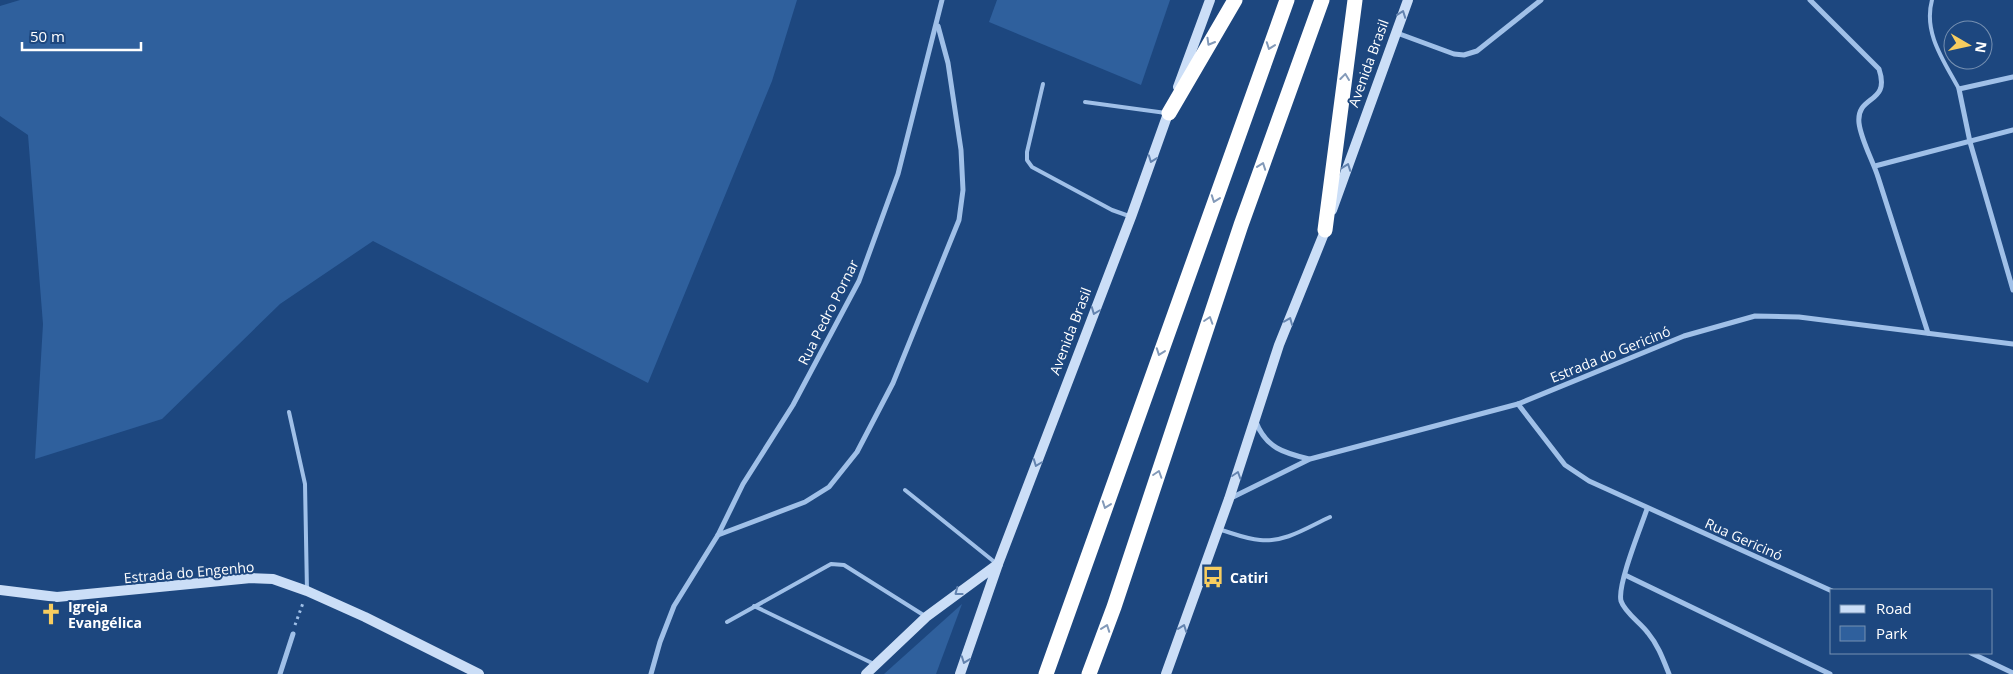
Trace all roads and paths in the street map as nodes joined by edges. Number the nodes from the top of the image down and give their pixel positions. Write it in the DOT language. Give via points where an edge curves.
graph roads {
  1 [pos="942,0"];
  2 [pos="1210,0"];
  3 [pos="1235,0"];
  4 [pos="1287,0"];
  5 [pos="1322,0"];
  6 [pos="1355,0"];
  7 [pos="1408,0"];
  8 [pos="1541,0"];
  9 [pos="1810,0"];
  10 [pos="1932,0"];
  11 [pos="937,25"];
  12 [pos="1396,32"];
  13 [pos="2013,78"];
  14 [pos="1043,84"];
  15 [pos="1959,88"];
  16 [pos="1085,102"];
  17 [pos="1169,113"];
  18 [pos="2013,130"];
  19 [pos="1970,142"];
  20 [pos="1874,166"];
  21 [pos="1131,217"];
  22 [pos="1325,230"];
  23 [pos="2013,290"];
  24 [pos="1928,333"];
  25 [pos="2013,344"];
  26 [pos="1518,404"];
  27 [pos="289,412"];
  28 [pos="1255,421"];
  29 [pos="1310,459"];
  30 [pos="905,490"];
  31 [pos="1229,499"];
  32 [pos="1647,509"];
  33 [pos="1330,517"];
  34 [pos="1218,529"];
  35 [pos="718,535"];
  36 [pos="998,564"];
  37 [pos="1625,575"];
  38 [pos="0,590"];
  39 [pos="1830,590"];
  40 [pos="307,591"];
  41 [pos="754,606"];
  42 [pos="926,617"];
  43 [pos="727,622"];
  44 [pos="292,634"];
  45 [pos="1972,654"];
  46 [pos="875,664"];
  47 [pos="2013,673"];
  48 [pos="280,674"];
  49 [pos="480,674"];
  50 [pos="651,674"];
  51 [pos="866,674"];
  52 [pos="960,674"];
  53 [pos="1046,674"];
  54 [pos="1089,674"];
  55 [pos="1166,674"];
  56 [pos="1668,674"];
  57 [pos="1830,674"];
  1 -- 11 [label="street, Rua Pedro Pornar"];
  2 -- 17 [label="main road, Avenida Brasil"];
  3 -- 17 [label="highway, one-way"];
  4 -- 53 [label="highway, one-way"];
  54 -- 5 [label="highway, one-way" via="1241,225"];
  22 -- 6 [label="highway, one-way"];
  12 -- 7 [label="main road, Avenida Brasil, one-way"];
  8 -- 12 [label="street" via="1477,51 1464,55"];
  9 -- 20 [label="street" via="1879,69 1882,89 1862,106 1859,115"];
  10 -- 15 [label="lane" via="1930,30"];
  11 -- 35 [label="street, Rua Pedro Pornar" via="898,174 859,281 793,405 743,484"];
  11 -- 35 [label="street" via="948,63 961,150 963,190 959,220 893,383 856,452 829,487 805,502"];
  22 -- 12 [label="main road, Avenida Brasil, one-way"];
  13 -- 15 [label="street"];
  14 -- 21 [label="lane" via="1027,160 1032,167"];
  15 -- 19 [label="street"];
  16 -- 17 [label="lane"];
  17 -- 21 [label="main road, Avenida Brasil, one-way"];
  18 -- 19 [label="street"];
  19 -- 20 [label="street"];
  19 -- 23 [label="street"];
  20 -- 24 [label="street"];
  21 -- 36 [label="main road, Avenida Brasil, one-way"];
  28 -- 22 [label="main road, Avenida Brasil, one-way" via="1279,345"];
  24 -- 25 [label="street, Estrada do Gericinó"];
  24 -- 26 [label="street, Estrada do Gericinó" via="1799,317 1755,316 1684,336"];
  26 -- 29 [label="street, Estrada do Gericinó"];
  26 -- 32 [label="street, Rua Gericinó" via="1565,465 1589,481"];
  27 -- 40 [label="lane" via="305,484"];
  28 -- 29 [label="street" via="1264,439 1273,446"];
  31 -- 28 [label="main road, Avenida Brasil, one-way"];
  29 -- 31 [label="street, Estrada do Gericinó"];
  30 -- 36 [label="lane"];
  31 -- 34 [label="main road, Avenida Brasil"];
  32 -- 37 [label="street"];
  32 -- 39 [label="street, Rua Gericinó"];
  33 -- 34 [label="lane" via="1274,541"];
  55 -- 34 [label="main road, Avenida Brasil, one-way"];
  35 -- 50 [label="street, Rua Pedro Pornar" via="674,606"];
  36 -- 42 [label="main road, one-way"];
  36 -- 52 [label="main road, Avenida Brasil, one-way"];
  37 -- 56 [label="street" via="1621,601 1658,646"];
  37 -- 57 [label="street"];
  38 -- 40 [label="main road, Estrada do Engenho" via="57,597 250,578 272,579"];
  40 -- 44 [label="path"];
  40 -- 49 [label="main road, Estrada do Engenho"];
  41 -- 42 [label="lane" via="838,563"];
  41 -- 43 [label="lane"];
  41 -- 46 [label="lane"];
  42 -- 46 [label="main road"];
  44 -- 48 [label="street"];
  45 -- 47 [label="street"];
  46 -- 51 [label="main road"];
}
